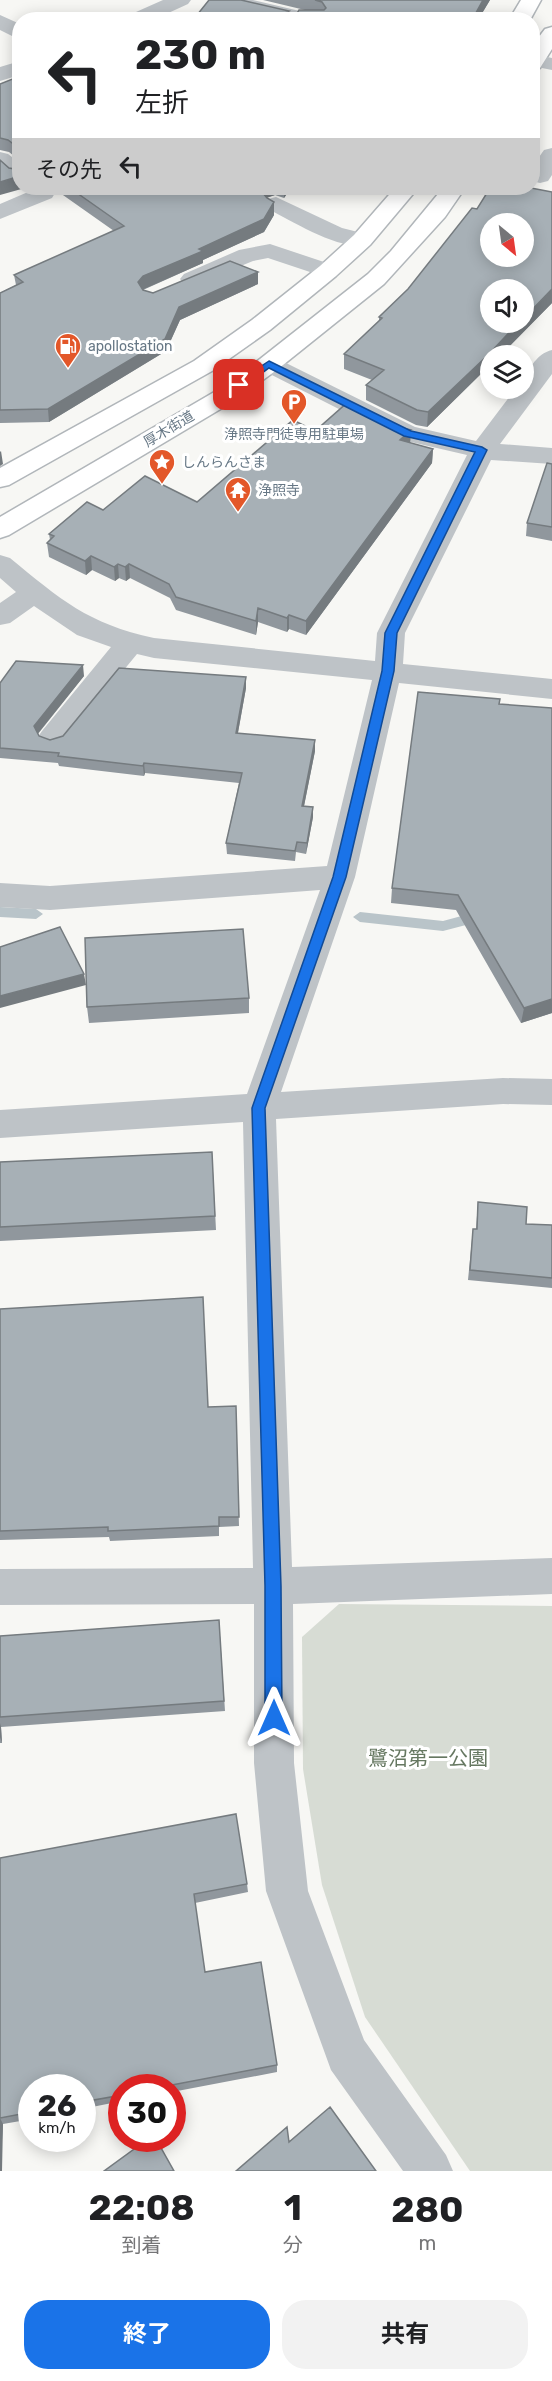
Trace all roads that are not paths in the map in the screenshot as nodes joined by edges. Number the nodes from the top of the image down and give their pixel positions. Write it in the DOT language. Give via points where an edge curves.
graph roads {
  1 [pos="181,0"];
  2 [pos="226,0"];
  3 [pos="153,12"];
  4 [pos="279,12"];
  5 [pos="552,33"];
  6 [pos="540,62"];
  7 [pos="552,155"];
  8 [pos="540,176"];
  9 [pos="39,195"];
  10 [pos="401,195"];
  11 [pos="449,195"];
  12 [pos="276,204"];
  13 [pos="0,212"];
  14 [pos="362,240"];
  15 [pos="328,271"];
  16 [pos="174,287"];
  17 [pos="552,357"];
  18 [pos="269,364"];
  19 [pos="482,450"];
  20 [pos="552,456"];
  21 [pos="0,479"];
  22 [pos="0,529"];
  23 [pos="0,564"];
  24 [pos="36,592"];
  25 [pos="0,616"];
  26 [pos="130,643"];
  27 [pos="388,671"];
  28 [pos="552,689"];
  29 [pos="52,738"];
  30 [pos="340,877"];
  31 [pos="0,895"];
  32 [pos="552,1092"];
  33 [pos="258,1108"];
  34 [pos="0,1124"];
  35 [pos="552,1576"];
  36 [pos="273,1586"];
  37 [pos="0,1587"];
  38 [pos="430,2171"];
  1 -- 3 [label="street"];
  2 -- 4 [label="street"];
  5 -- 6 [label="highway"];
  7 -- 8 [label="street"];
  9 -- 13 [label="street"];
  10 -- 14 [label="highway"];
  11 -- 18 [label="highway, 厚木街道" via="376,279"];
  12 -- 14 [label="street" via="334,233"];
  14 -- 15 [label="highway"];
  15 -- 16 [label="street" via="270,251 246,255"];
  15 -- 21 [label="highway" via="202,366"];
  17 -- 19 [label="street"];
  18 -- 19 [label="street" via="407,433"];
  18 -- 22 [label="highway, 厚木街道" via="225,396"];
  19 -- 20 [label="street"];
  19 -- 27 [label="street" via="391,633"];
  23 -- 24 [label="street"];
  24 -- 25 [label="street"];
  24 -- 26 [label="street" via="86,627"];
  26 -- 27 [label="street"];
  26 -- 29 [label="street"];
  27 -- 28 [label="street"];
  27 -- 30 [label="street"];
  30 -- 31 [label="street" via="50,898"];
  30 -- 33 [label="street"];
  32 -- 33 [label="street" via="503,1091"];
  33 -- 34 [label="street"];
  33 -- 36 [label="street"];
  35 -- 36 [label="street"];
  36 -- 37 [label="street"];
  36 -- 38 [label="street" via="274,1763 287,1891 347,2054"];
}
